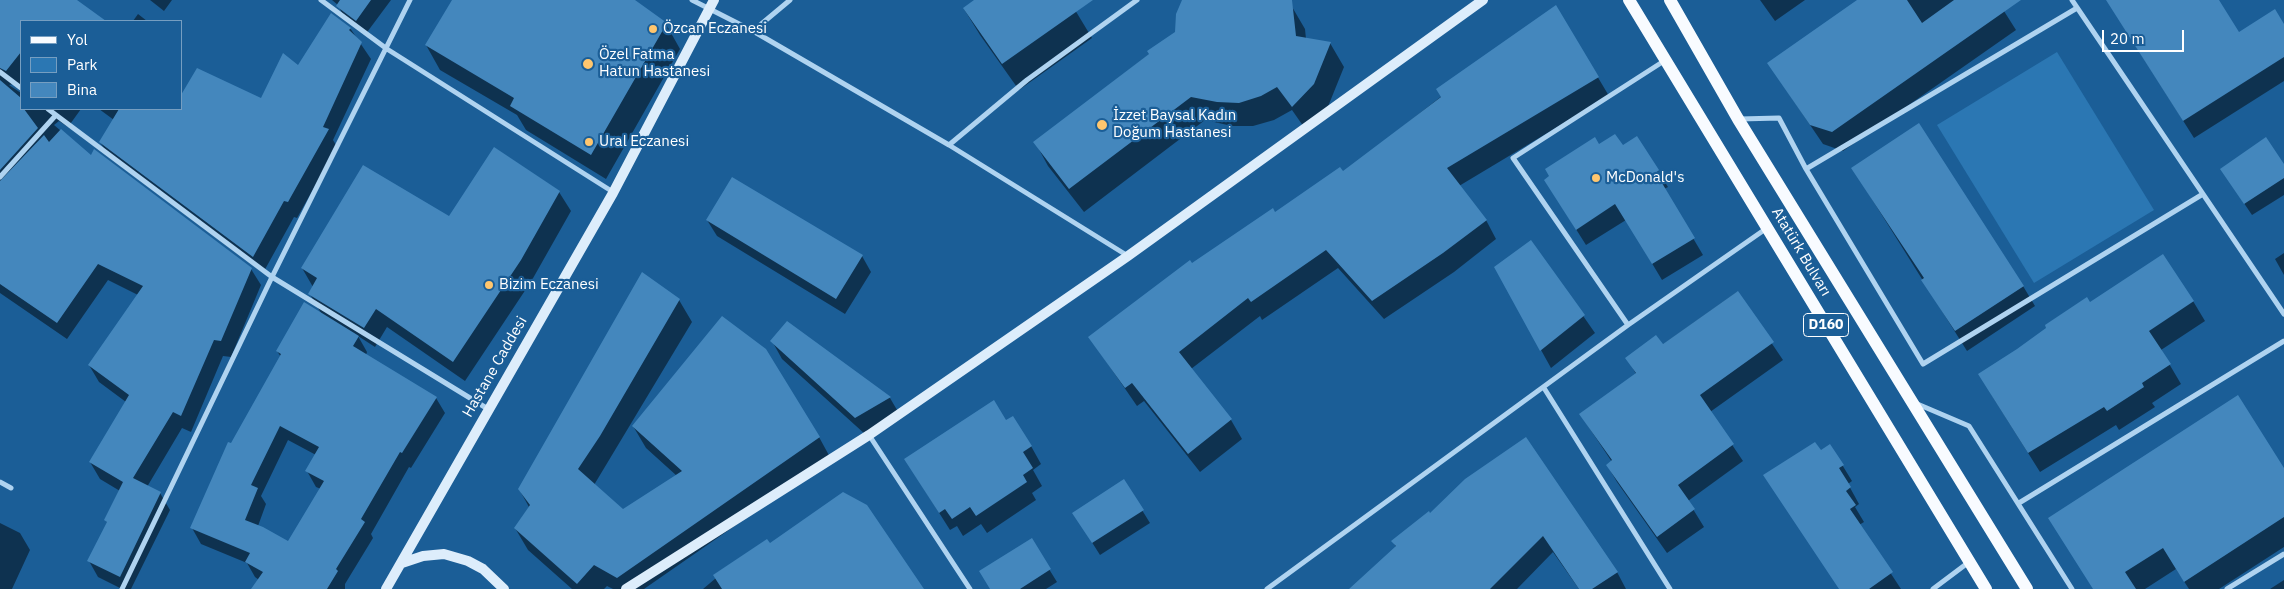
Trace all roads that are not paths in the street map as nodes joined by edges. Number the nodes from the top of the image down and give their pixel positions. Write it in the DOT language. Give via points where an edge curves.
graph roads {
  1 [pos="321,0"];
  2 [pos="410,0"];
  3 [pos="692,0"];
  4 [pos="714,0"];
  5 [pos="790,0"];
  6 [pos="1137,0"];
  7 [pos="1483,0"];
  8 [pos="1629,0"];
  9 [pos="1670,0"];
  10 [pos="2072,0"];
  11 [pos="2077,8"];
  12 [pos="708,10"];
  13 [pos="753,31"];
  14 [pos="387,49"];
  15 [pos="1665,61"];
  16 [pos="0,72"];
  17 [pos="20,87"];
  18 [pos="49,110"];
  19 [pos="56,115"];
  20 [pos="1738,119"];
  21 [pos="949,145"];
  22 [pos="1806,169"];
  23 [pos="0,177"];
  24 [pos="613,193"];
  25 [pos="2203,194"];
  26 [pos="1768,228"];
  27 [pos="1128,256"];
  28 [pos="272,277"];
  29 [pos="2284,314"];
  30 [pos="1628,325"];
  31 [pos="2284,341"];
  32 [pos="1544,388"];
  33 [pos="1911,401"];
  34 [pos="488,409"];
  35 [pos="869,435"];
  36 [pos="0,482"];
  37 [pos="10,488"];
  38 [pos="2019,503"];
  39 [pos="2284,554"];
  40 [pos="1969,562"];
  41 [pos="402,563"];
  42 [pos="122,589"];
  43 [pos="386,589"];
  44 [pos="504,589"];
  45 [pos="626,589"];
  46 [pos="970,589"];
  47 [pos="1267,589"];
  48 [pos="1670,589"];
  49 [pos="1933,589"];
  50 [pos="1986,589"];
  51 [pos="2027,589"];
  52 [pos="2072,589"];
  53 [pos="2227,589"];
  1 -- 14 [label="street"];
  2 -- 14 [label="street"];
  3 -- 12 [label="street"];
  4 -- 12 [label="main road, Hastane Caddesi"];
  5 -- 13 [label="street"];
  6 -- 21 [label="street" via="1027,80"];
  7 -- 27 [label="main road"];
  8 -- 15 [label="main road, Atatürk Bulvarı"];
  9 -- 20 [label="main road, Atatürk Bulvarı"];
  10 -- 11 [label="street"];
  11 -- 22 [label="street"];
  11 -- 25 [label="street"];
  12 -- 13 [label="street"];
  12 -- 24 [label="main road, Hastane Caddesi"];
  13 -- 21 [label="street"];
  14 -- 24 [label="street"];
  14 -- 28 [label="street"];
  15 -- 26 [label="main road, Atatürk Bulvarı / D160"];
  15 -- 30 [label="street" via="1512,158"];
  16 -- 17 [label="street"];
  18 -- 19 [label="street"];
  19 -- 23 [label="street"];
  19 -- 28 [label="street"];
  20 -- 22 [label="street" via="1779,118"];
  20 -- 33 [label="main road, Atatürk Bulvarı / D160"];
  21 -- 27 [label="street"];
  22 -- 25 [label="street" via="1923,364"];
  24 -- 34 [label="main road, Hastane Caddesi"];
  25 -- 29 [label="street"];
  26 -- 30 [label="street"];
  26 -- 40 [label="main road, Atatürk Bulvarı / D160"];
  27 -- 35 [label="main road"];
  28 -- 34 [label="street"];
  28 -- 42 [label="street"];
  30 -- 32 [label="street"];
  31 -- 38 [label="street"];
  32 -- 47 [label="street"];
  32 -- 48 [label="street"];
  33 -- 38 [label="street" via="1969,426"];
  33 -- 51 [label="main road, Atatürk Bulvarı / D160"];
  34 -- 41 [label="main road, Hastane Caddesi"];
  35 -- 45 [label="main road"];
  35 -- 46 [label="street"];
  36 -- 37 [label="street"];
  38 -- 52 [label="street"];
  39 -- 53 [label="street"];
  40 -- 49 [label="street"];
  40 -- 50 [label="main road, Atatürk Bulvarı / D160"];
  41 -- 43 [label="main road, Hastane Caddesi"];
  41 -- 44 [label="main road" via="444,554 483,568"];
}
